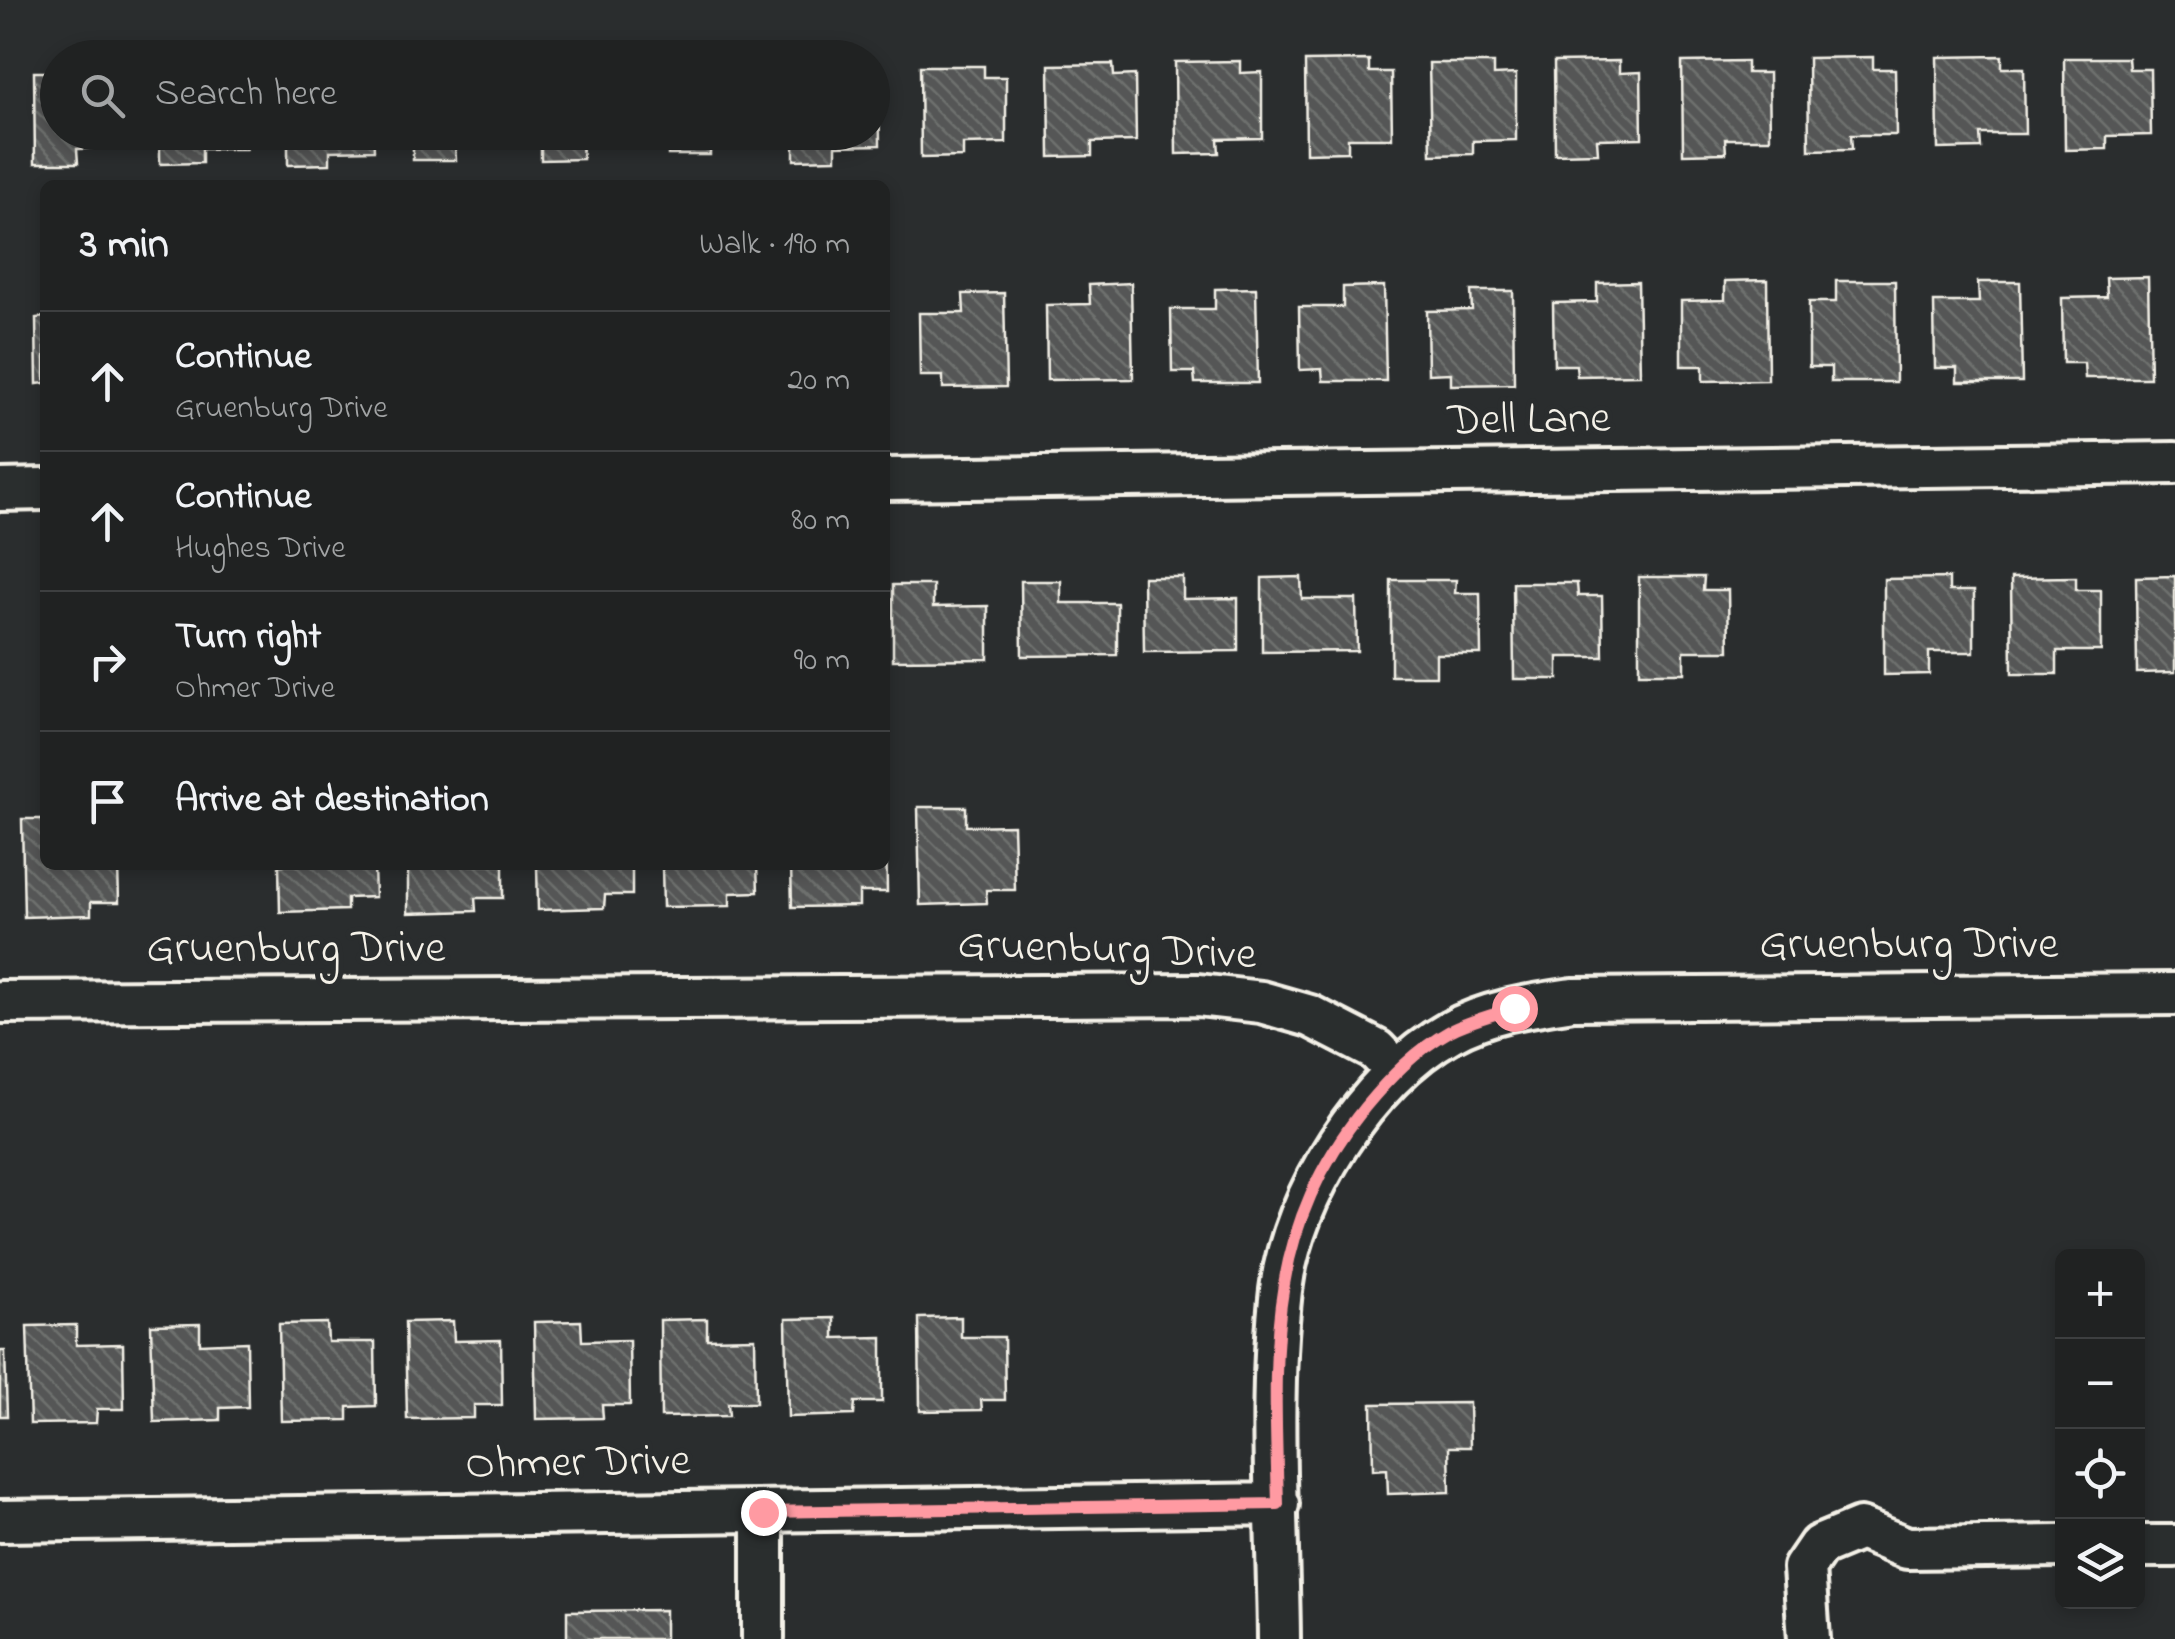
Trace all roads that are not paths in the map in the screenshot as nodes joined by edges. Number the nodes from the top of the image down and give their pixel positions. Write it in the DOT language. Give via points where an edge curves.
graph roads {
  1 [pos="2175,463"];
  2 [pos="890,479"];
  3 [pos="40,489"];
  4 [pos="0,490"];
  5 [pos="2175,994"];
  6 [pos="0,1002"];
  7 [pos="1395,1070"];
  8 [pos="1278,1504"];
  9 [pos="763,1512"];
  10 [pos="0,1521"];
  11 [pos="2055,1546"];
  12 [pos="2145,1546"];
  13 [pos="2175,1546"];
  14 [pos="764,1639"];
  15 [pos="1280,1639"];
  16 [pos="1809,1639"];
  1 -- 2 [label="street, Dell Lane"];
  3 -- 4 [label="street"];
  5 -- 7 [label="street, Gruenburg Drive" via="1574,999 1514,1008 1451,1031"];
  6 -- 7 [label="street, Gruenburg Drive" via="1198,995 1310,1016 1376,1050"];
  7 -- 8 [label="street" via="1342,1135 1304,1204 1281,1286"];
  8 -- 9 [label="street, Ohmer Drive"];
  8 -- 15 [label="street"];
  9 -- 10 [label="street, Ohmer Drive"];
  9 -- 14 [label="street"];
  11 -- 16 [label="street" via="1907,1548 1860,1529 1819,1546 1804,1568"];
  12 -- 13 [label="street"];
}
